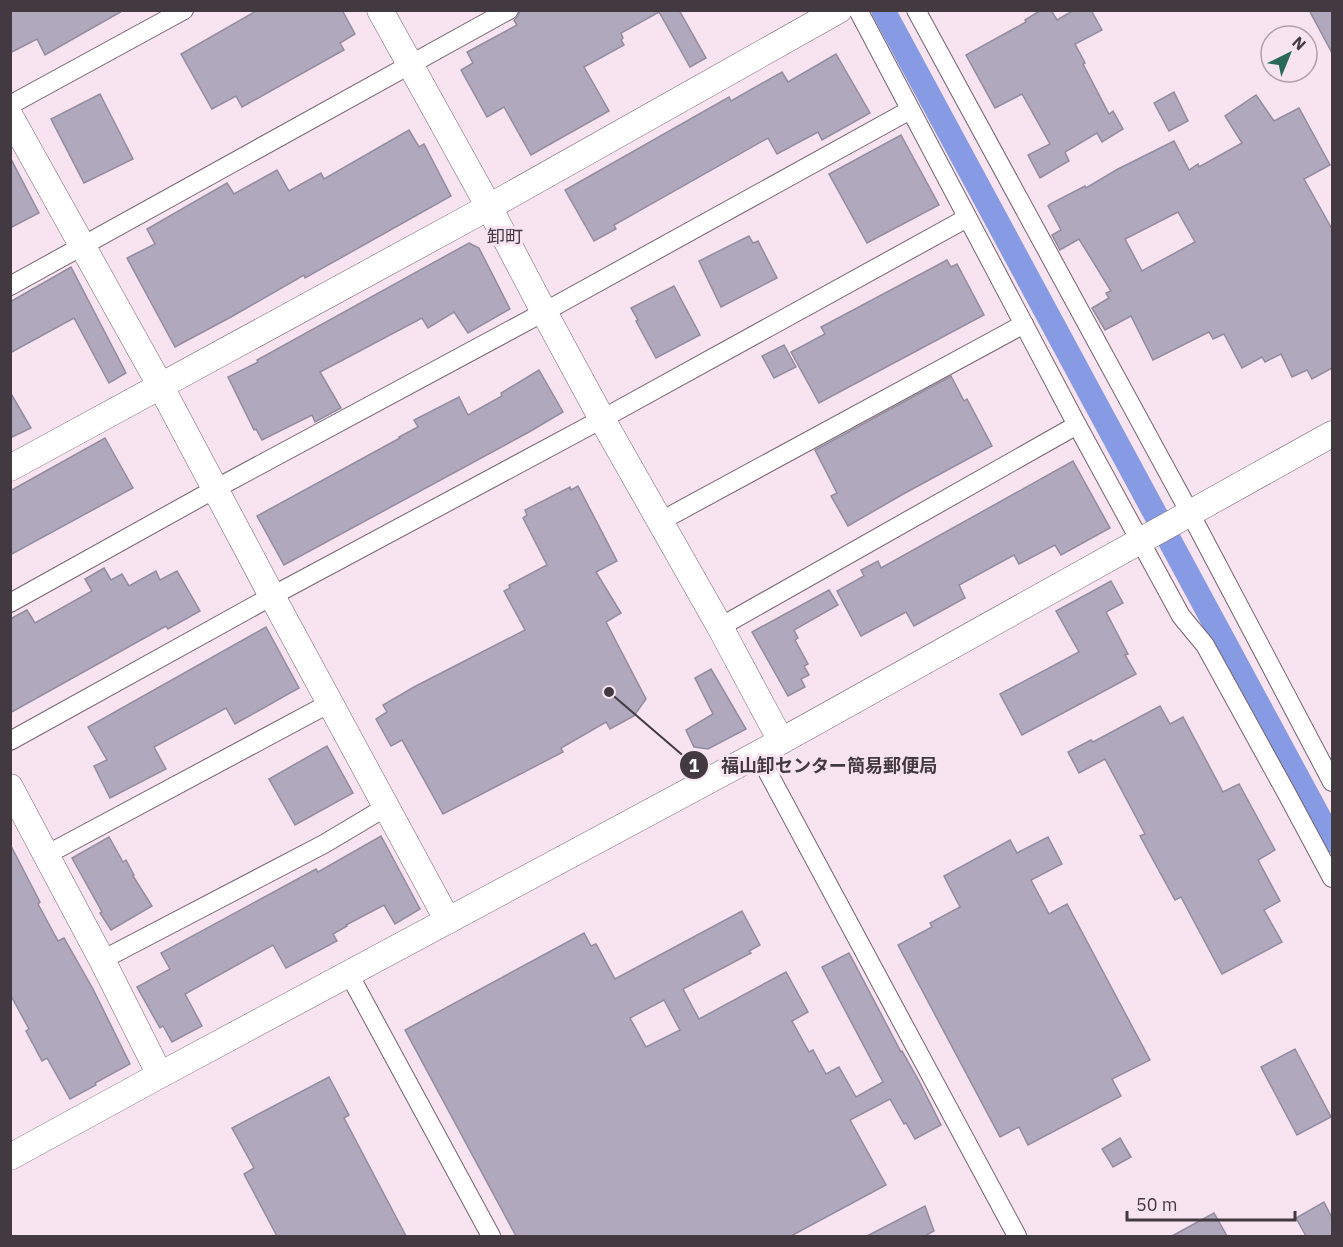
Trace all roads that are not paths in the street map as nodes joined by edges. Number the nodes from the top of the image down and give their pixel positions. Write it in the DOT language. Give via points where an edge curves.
graph roads {
  1 [pos="184,10"];
  2 [pos="380,10"];
  3 [pos="509,10"];
  4 [pos="839,10"];
  5 [pos="858,10"];
  6 [pos="916,10"];
  7 [pos="410,64"];
  8 [pos="10,105"];
  9 [pos="910,110"];
  10 [pos="10,116"];
  11 [pos="489,207"];
  12 [pos="967,218"];
  13 [pos="83,247"];
  14 [pos="10,286"];
  15 [pos="544,312"];
  16 [pos="1024,324"];
  17 [pos="160,385"];
  18 [pos="602,419"];
  19 [pos="1077,425"];
  20 [pos="1332,434"];
  21 [pos="10,468"];
  22 [pos="215,489"];
  23 [pos="1184,516"];
  24 [pos="659,522"];
  25 [pos="1146,538"];
  26 [pos="272,596"];
  27 [pos="10,603"];
  28 [pos="720,627"];
  29 [pos="330,703"];
  30 [pos="10,741"];
  31 [pos="781,741"];
  32 [pos="758,754"];
  33 [pos="1332,782"];
  34 [pos="10,787"];
  35 [pos="386,807"];
  36 [pos="46,855"];
  37 [pos="1332,878"];
  38 [pos="448,921"];
  39 [pos="102,960"];
  40 [pos="349,974"];
  41 [pos="160,1075"];
  42 [pos="10,1157"];
  43 [pos="491,1236"];
  44 [pos="1017,1236"];
  1 -- 8 [label="street"];
  2 -- 7 [label="street"];
  3 -- 7 [label="street"];
  4 -- 11 [label="street"];
  5 -- 9 [label="street"];
  6 -- 23 [label="street"];
  7 -- 11 [label="street"];
  7 -- 13 [label="street"];
  9 -- 12 [label="street"];
  9 -- 15 [label="street"];
  10 -- 13 [label="street"];
  11 -- 15 [label="street"];
  11 -- 17 [label="street"];
  12 -- 16 [label="street"];
  12 -- 18 [label="street"];
  13 -- 14 [label="street"];
  13 -- 17 [label="street"];
  15 -- 18 [label="street"];
  15 -- 22 [label="street"];
  16 -- 19 [label="street"];
  16 -- 24 [label="street"];
  17 -- 21 [label="street"];
  17 -- 22 [label="street"];
  18 -- 24 [label="street"];
  18 -- 26 [label="street"];
  19 -- 25 [label="street"];
  19 -- 28 [label="street"];
  20 -- 23 [label="street"];
  22 -- 26 [label="street"];
  22 -- 27 [label="street"];
  23 -- 25 [label="street"];
  23 -- 33 [label="street"];
  24 -- 28 [label="street"];
  25 -- 31 [label="street"];
  25 -- 37 [label="street" via="1181,616 1205,645"];
  26 -- 29 [label="street"];
  26 -- 30 [label="street"];
  28 -- 31 [label="street"];
  29 -- 35 [label="street"];
  29 -- 36 [label="street"];
  31 -- 32 [label="street"];
  32 -- 38 [label="street"];
  32 -- 44 [label="street"];
  34 -- 36 [label="street"];
  35 -- 38 [label="street"];
  35 -- 39 [label="street" via="324,844"];
  36 -- 39 [label="street"];
  38 -- 40 [label="street"];
  39 -- 41 [label="street"];
  40 -- 41 [label="street"];
  40 -- 43 [label="street"];
  41 -- 42 [label="street"];
}
